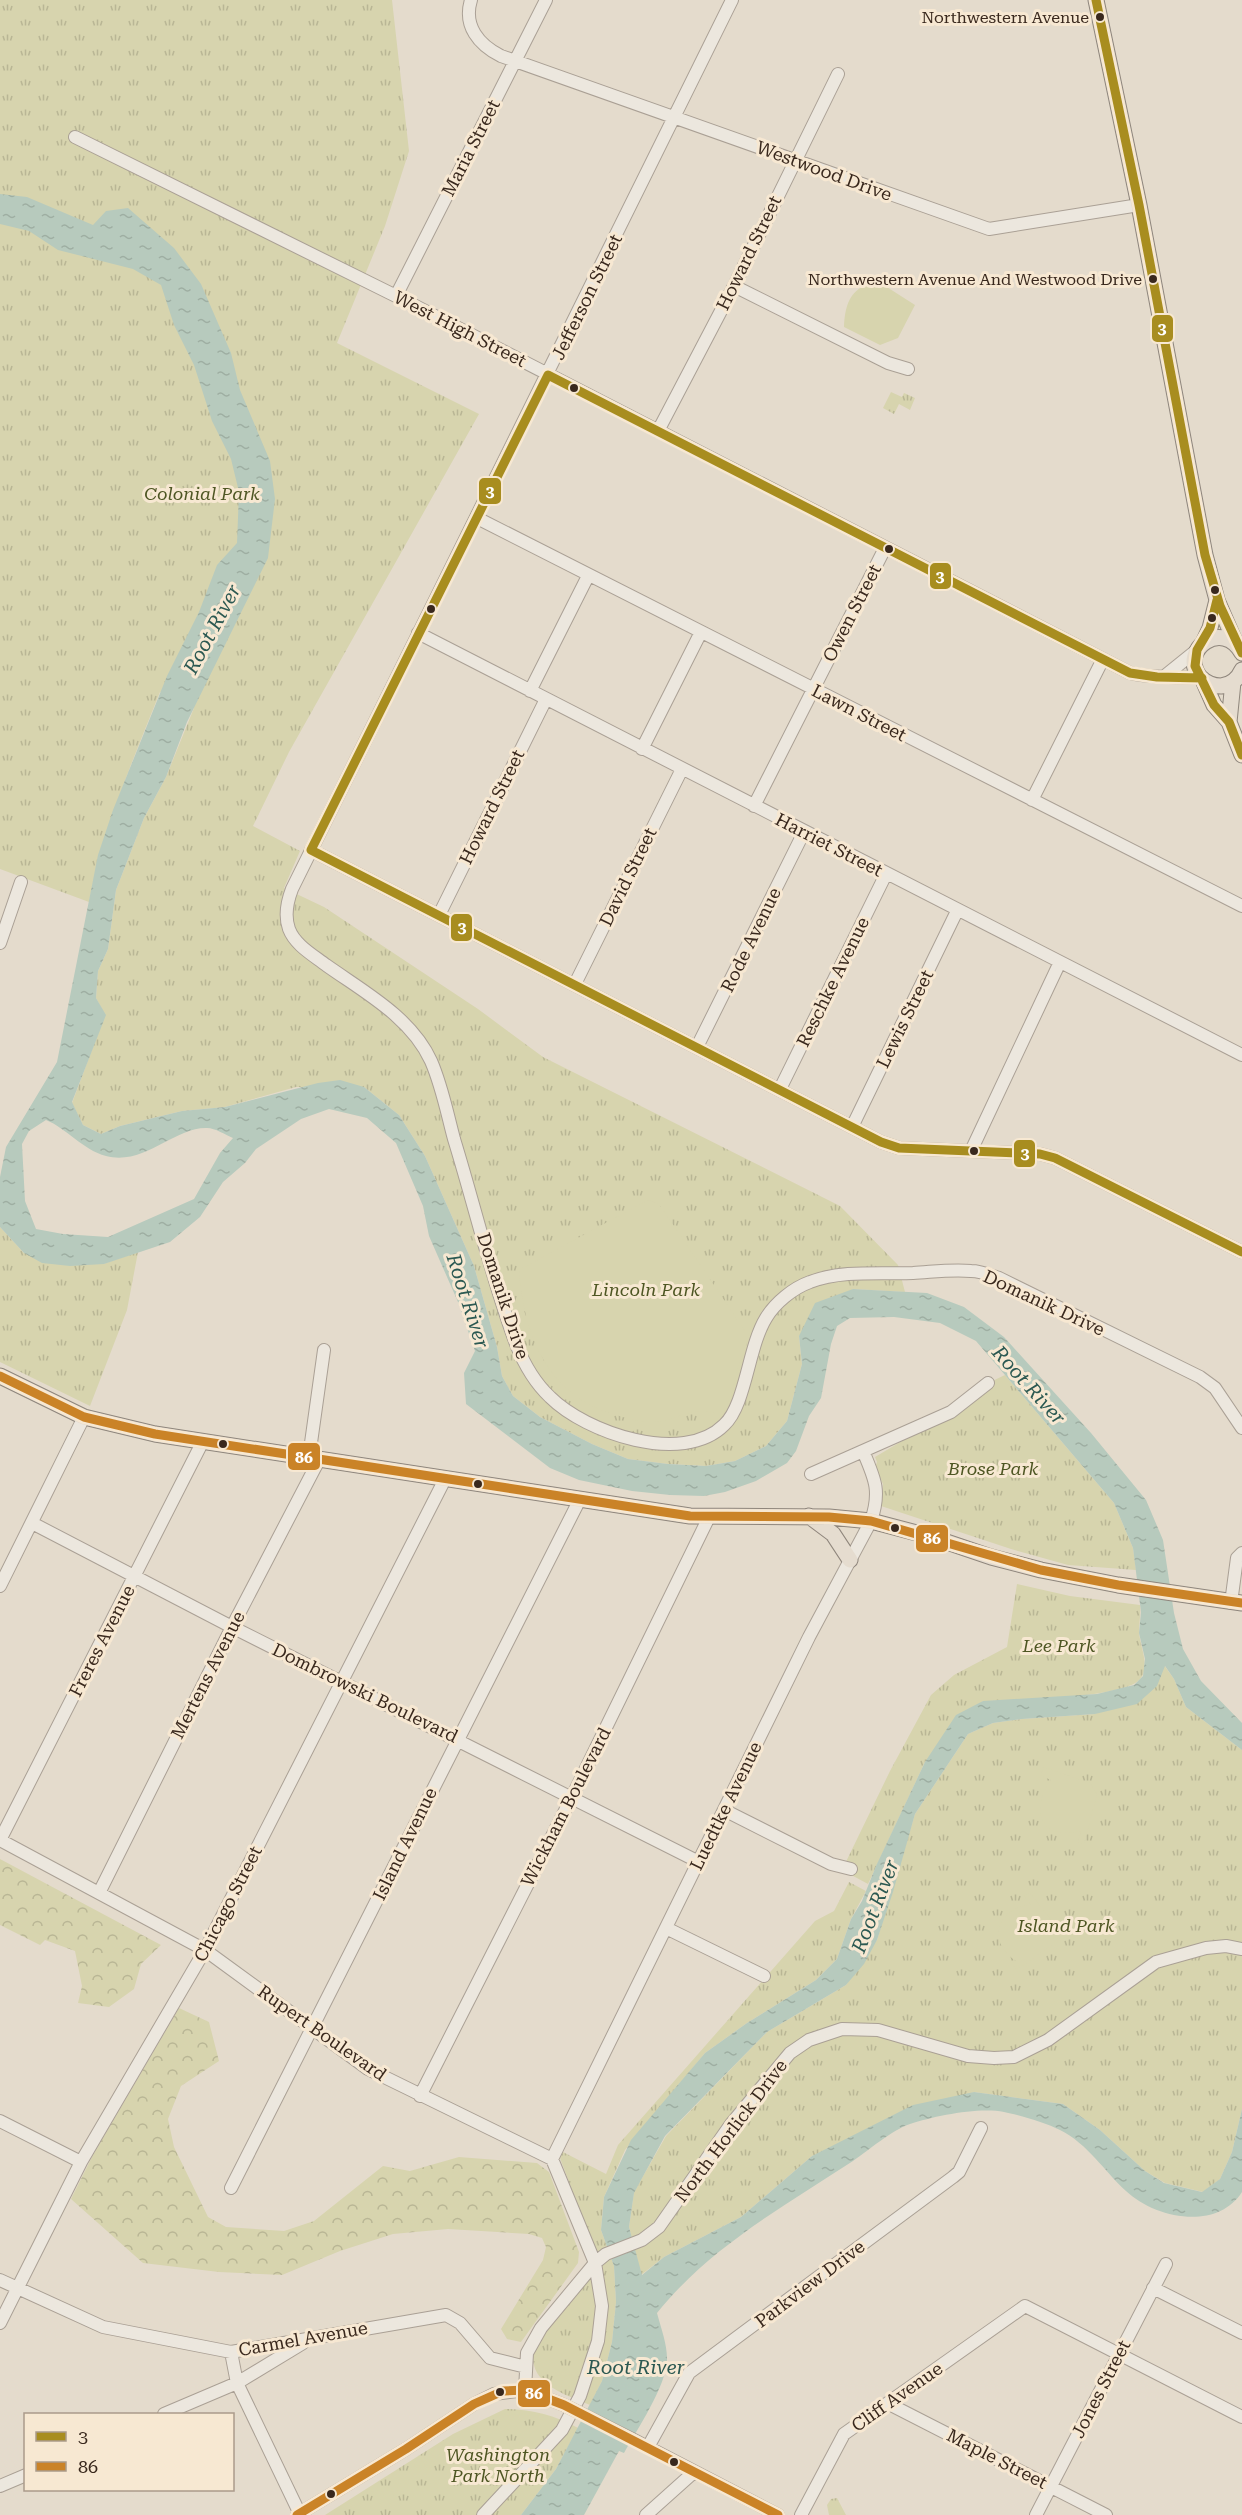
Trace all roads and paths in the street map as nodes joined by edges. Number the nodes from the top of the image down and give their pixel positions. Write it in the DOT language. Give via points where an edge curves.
graph roads {
  1 [pos="471,0"];
  2 [pos="546,0"];
  3 [pos="732,0"];
  4 [pos="1096,0"];
  5 [pos="515,62"];
  6 [pos="838,74"];
  7 [pos="675,118"];
  8 [pos="75,137"];
  9 [pos="795,161"];
  10 [pos="1139,205"];
  11 [pos="734,286"];
  12 [pos="396,296"];
  13 [pos="908,369"];
  14 [pos="548,375"];
  15 [pos="658,431"];
  16 [pos="477,518"];
  17 [pos="885,548"];
  18 [pos="588,576"];
  19 [pos="1217,600"];
  20 [pos="701,632"];
  21 [pos="418,633"];
  22 [pos="1200,647"];
  23 [pos="1239,647"];
  24 [pos="1103,659"];
  25 [pos="1166,675"];
  26 [pos="1239,675"];
  27 [pos="1202,679"];
  28 [pos="813,690"];
  29 [pos="530,691"];
  30 [pos="546,699"];
  31 [pos="1229,722"];
  32 [pos="642,749"];
  33 [pos="1242,755"];
  34 [pos="682,769"];
  35 [pos="1032,801"];
  36 [pos="754,806"];
  37 [pos="804,832"];
  38 [pos="311,850"];
  39 [pos="886,874"];
  40 [pos="21,882"];
  41 [pos="1242,906"];
  42 [pos="957,911"];
  43 [pos="439,915"];
  44 [pos="0,943"];
  45 [pos="1060,962"];
  46 [pos="575,984"];
  47 [pos="697,1047"];
  48 [pos="1242,1055"];
  49 [pos="780,1089"];
  50 [pos="852,1127"];
  51 [pos="971,1151"];
  52 [pos="1242,1252"];
  53 [pos="324,1350"];
  54 [pos="0,1376"];
  55 [pos="987,1383"];
  56 [pos="84,1417"];
  57 [pos="1242,1428"];
  58 [pos="203,1441"];
  59 [pos="862,1451"];
  60 [pos="314,1457"];
  61 [pos="811,1474"];
  62 [pos="445,1479"];
  63 [pos="579,1501"];
  64 [pos="809,1516"];
  65 [pos="709,1517"];
  66 [pos="871,1521"];
  67 [pos="32,1523"];
  68 [pos="1242,1553"];
  69 [pos="850,1560"];
  70 [pos="135,1576"];
  71 [pos="0,1586"];
  72 [pos="1237,1603"];
  73 [pos="232,1627"];
  74 [pos="341,1682"];
  75 [pos="457,1738"];
  76 [pos="572,1797"];
  77 [pos="724,1810"];
  78 [pos="0,1840"];
  79 [pos="699,1862"];
  80 [pos="851,1869"];
  81 [pos="99,1893"];
  82 [pos="666,1928"];
  83 [pos="1242,1949"];
  84 [pos="205,1950"];
  85 [pos="764,1976"];
  86 [pos="313,2029"];
  87 [pos="420,2096"];
  88 [pos="0,2121"];
  89 [pos="981,2128"];
  90 [pos="552,2159"];
  91 [pos="81,2162"];
  92 [pos="231,2188"];
  93 [pos="595,2263"];
  94 [pos="1166,2264"];
  95 [pos="0,2280"];
  96 [pos="16,2288"];
  97 [pos="1153,2288"];
  98 [pos="0,2323"];
  99 [pos="1242,2333"];
  100 [pos="312,2338"];
  101 [pos="231,2352"];
  102 [pos="1119,2354"];
  103 [pos="526,2367"];
  104 [pos="237,2382"];
  105 [pos="525,2390"];
  106 [pos="889,2404"];
  107 [pos="168,2413"];
  108 [pos="1242,2417"];
  109 [pos="648,2447"];
  110 [pos="694,2472"];
  111 [pos="24,2476"];
  112 [pos="0,2486"];
  113 [pos="1051,2487"];
  114 [pos="298,2514"];
  115 [pos="483,2515"];
  116 [pos="646,2515"];
  117 [pos="777,2515"];
  118 [pos="801,2515"];
  119 [pos="1036,2515"];
  120 [pos="1106,2515"];
  1 -- 5 [label="street, Westwood Drive" via="469,15 479,41"];
  2 -- 5 [label="street, Maria Street"];
  3 -- 7 [label="street, Jefferson Street"];
  4 -- 10 [label="main road"];
  5 -- 7 [label="street, Westwood Drive"];
  5 -- 12 [label="street, Maria Street"];
  6 -- 9 [label="street, Howard Street"];
  7 -- 9 [label="street, Westwood Drive"];
  7 -- 14 [label="street, Jefferson Street"];
  8 -- 12 [label="street, West High Street"];
  9 -- 10 [label="street, Westwood Drive" via="989,230"];
  9 -- 11 [label="street, Howard Street"];
  10 -- 19 [label="main road" via="1205,555"];
  11 -- 13 [label="street" via="888,363"];
  11 -- 15 [label="street, Howard Street"];
  12 -- 14 [label="street, West High Street"];
  14 -- 15 [label="street, West High Street"];
  14 -- 16 [label="street, Jefferson Street"];
  15 -- 17 [label="street, West High Street"];
  16 -- 18 [label="street, Lawn Street"];
  16 -- 21 [label="street, Jefferson Street"];
  17 -- 24 [label="street, West High Street"];
  17 -- 28 [label="street, Owen Street"];
  18 -- 20 [label="street, Lawn Street"];
  18 -- 29 [label="street"];
  19 -- 22 [label="main road"];
  19 -- 23 [label="main road"];
  20 -- 28 [label="street, Lawn Street"];
  20 -- 32 [label="street"];
  21 -- 29 [label="street, Harriet Street"];
  21 -- 38 [label="street, Jefferson Street"];
  22 -- 23 [label="main road" via="1218,637"];
  22 -- 25 [label="street"];
  22 -- 27 [label="main road" via="1195,666"];
  24 -- 25 [label="street, West High Street" via="1148,678"];
  24 -- 35 [label="street"];
  25 -- 27 [label="street, West High Street"];
  26 -- 27 [label="main road" via="1218,686"];
  26 -- 31 [label="main road"];
  27 -- 31 [label="main road" via="1214,705"];
  28 -- 35 [label="street, Lawn Street"];
  28 -- 36 [label="street, Owen Street"];
  29 -- 30 [label="street, Harriet Street"];
  30 -- 32 [label="street, Harriet Street"];
  30 -- 43 [label="street, Howard Street"];
  31 -- 33 [label="main road"];
  32 -- 34 [label="street, Harriet Street"];
  34 -- 36 [label="street, Harriet Street"];
  34 -- 46 [label="street, David Street"];
  35 -- 41 [label="street, Lawn Street"];
  36 -- 37 [label="street, Harriet Street"];
  37 -- 39 [label="street, Harriet Street"];
  37 -- 47 [label="street, Rode Avenue"];
  38 -- 43 [label="street"];
  38 -- 57 [label="street, Domanik Drive" via="288,899 289,928 305,949 394,1015 420,1040 441,1087 523,1361 551,1398 571,1414 620,1435 669,1445 710,1437 727,1424 767,1316 794,1290 808,1282 837,1276 972,1271 999,1278 1200,1377 1215,1388"];
  39 -- 42 [label="street, Harriet Street"];
  39 -- 49 [label="street, Reschke Avenue"];
  40 -- 44 [label="street"];
  42 -- 45 [label="street, Harriet Street"];
  42 -- 50 [label="street, Lewis Street"];
  43 -- 46 [label="street"];
  45 -- 48 [label="street, Harriet Street"];
  45 -- 51 [label="street"];
  46 -- 47 [label="street"];
  47 -- 49 [label="street"];
  49 -- 50 [label="street"];
  50 -- 51 [label="street" via="899,1148"];
  51 -- 52 [label="street" via="1054,1158"];
  53 -- 60 [label="street, Mertens Avenue"];
  54 -- 56 [label="main road"];
  55 -- 59 [label="street" via="951,1412"];
  56 -- 58 [label="main road"];
  56 -- 67 [label="street"];
  58 -- 60 [label="main road"];
  58 -- 70 [label="street, Freres Avenue"];
  59 -- 61 [label="street"];
  59 -- 66 [label="street, Luedtke Avenue" via="877,1488"];
  60 -- 62 [label="main road"];
  60 -- 73 [label="street, Mertens Avenue"];
  62 -- 63 [label="main road"];
  62 -- 74 [label="street, Chicago Street"];
  63 -- 65 [label="main road"];
  63 -- 75 [label="street, Island Avenue"];
  64 -- 65 [label="main road"];
  64 -- 66 [label="main road"];
  64 -- 69 [label="main road" via="833,1534"];
  65 -- 76 [label="street, Wickham Boulevard"];
  66 -- 69 [label="street, Luedtke Avenue"];
  66 -- 72 [label="main road" via="1021,1565"];
  67 -- 70 [label="street, Dombrowski Boulevard"];
  67 -- 71 [label="street"];
  68 -- 72 [label="street" via="1237,1558"];
  69 -- 77 [label="street, Luedtke Avenue"];
  70 -- 73 [label="street, Dombrowski Boulevard"];
  70 -- 78 [label="street, Freres Avenue"];
  73 -- 74 [label="street, Dombrowski Boulevard"];
  73 -- 81 [label="street, Mertens Avenue"];
  74 -- 75 [label="street, Dombrowski Boulevard"];
  74 -- 84 [label="street, Chicago Street"];
  75 -- 76 [label="street, Dombrowski Boulevard"];
  75 -- 86 [label="street, Island Avenue"];
  76 -- 79 [label="street, Dombrowski Boulevard"];
  76 -- 87 [label="street, Wickham Boulevard"];
  77 -- 79 [label="street, Luedtke Avenue"];
  77 -- 80 [label="street" via="831,1864"];
  78 -- 81 [label="street, Rupert Boulevard"];
  79 -- 82 [label="street, Luedtke Avenue"];
  81 -- 84 [label="street, Rupert Boulevard"];
  82 -- 85 [label="street"];
  82 -- 90 [label="street, Luedtke Avenue"];
  83 -- 93 [label="street, North Horlick Drive" via="1206,1948 1156,1962 1048,2040 1014,2057 968,2056 878,2030 842,2029 809,2040 790,2053 731,2124 652,2235 606,2254"];
  84 -- 86 [label="street, Rupert Boulevard"];
  84 -- 91 [label="street, Chicago Street"];
  86 -- 87 [label="street, Rupert Boulevard" via="368,2069"];
  86 -- 92 [label="street, Island Avenue"];
  87 -- 90 [label="street, Rupert Boulevard"];
  88 -- 91 [label="street"];
  89 -- 109 [label="street, Parkview Drive" via="959,2172 689,2373"];
  90 -- 93 [label="street"];
  91 -- 96 [label="street, Chicago Street"];
  93 -- 103 [label="street, North Horlick Drive" via="533,2339"];
  93 -- 115 [label="street" via="602,2306 598,2341 579,2396 562,2430"];
  94 -- 97 [label="street, Jones Street"];
  95 -- 96 [label="street, Carmel Avenue"];
  96 -- 98 [label="street, Chicago Street"];
  96 -- 101 [label="street, Carmel Avenue" via="103,2327"];
  97 -- 99 [label="street"];
  97 -- 102 [label="street, Jones Street"];
  100 -- 101 [label="street, Carmel Avenue"];
  100 -- 103 [label="street, Carmel Avenue" via="446,2315 460,2324 490,2358"];
  100 -- 104 [label="street"];
  101 -- 104 [label="street"];
  102 -- 106 [label="street, Cliff Avenue" via="1025,2306"];
  102 -- 108 [label="street"];
  102 -- 113 [label="street, Jones Street"];
  103 -- 105 [label="street, North Horlick Drive"];
  104 -- 107 [label="street"];
  104 -- 114 [label="street"];
  105 -- 109 [label="street, bridge"];
  105 -- 114 [label="street" via="503,2391 474,2404"];
  106 -- 113 [label="street, Maple Street"];
  106 -- 118 [label="street, Cliff Avenue" via="844,2434"];
  109 -- 110 [label="street"];
  110 -- 116 [label="street"];
  110 -- 117 [label="street"];
  111 -- 112 [label="street"];
  113 -- 119 [label="street, Jones Street"];
  113 -- 120 [label="street, Maple Street"];
}
